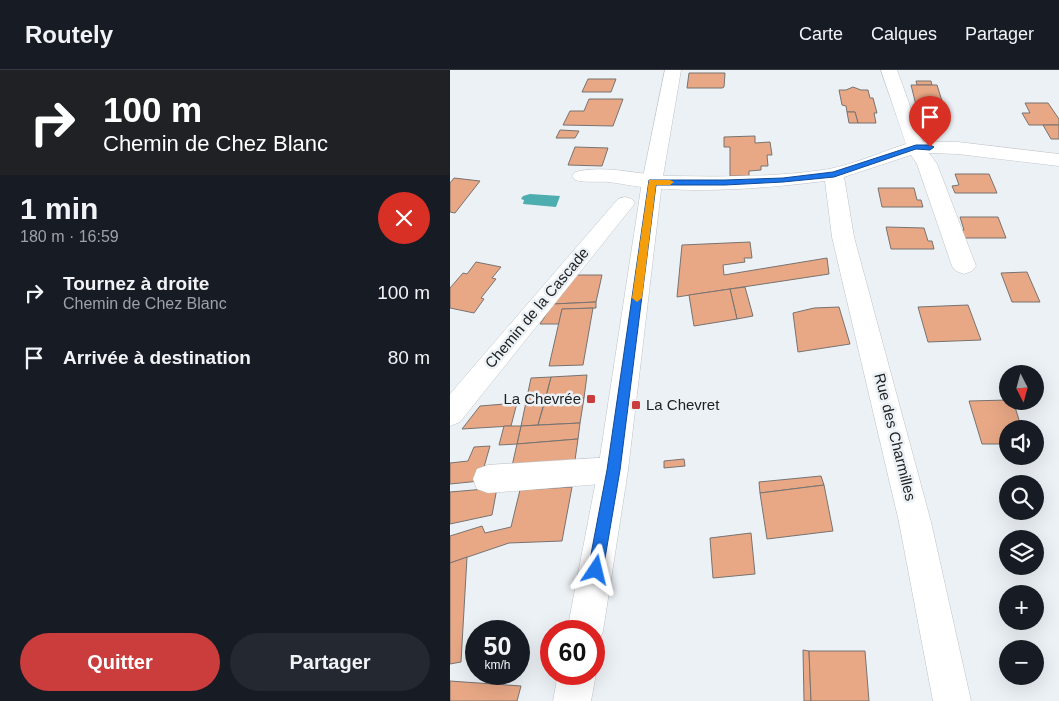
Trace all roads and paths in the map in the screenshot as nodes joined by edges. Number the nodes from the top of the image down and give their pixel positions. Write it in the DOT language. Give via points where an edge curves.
graph roads {
  1 [pos="673,70"];
  2 [pos="890,70"];
  3 [pos="916,147"];
  4 [pos="1059,160"];
  5 [pos="834,174"];
  6 [pos="582,176"];
  7 [pos="652,182"];
  8 [pos="625,203"];
  9 [pos="964,266"];
  10 [pos="450,414"];
  11 [pos="613,470"];
  12 [pos="488,479"];
  13 [pos="587,620"];
  14 [pos="575,685"];
  15 [pos="572,701"];
  16 [pos="952,701"];
  1 -- 7 [label="street"];
  2 -- 3 [label="street"];
  3 -- 4 [label="street" via="958,148"];
  3 -- 5 [label="street"];
  3 -- 9 [label="street" via="927,164"];
  5 -- 7 [label="street" via="725,183"];
  5 -- 16 [label="street, Rue des Charmilles" via="843,237 915,522"];
  6 -- 7 [label="street"];
  7 -- 11 [label="street"];
  8 -- 10 [label="street, Chemin de la Cascade"];
  11 -- 12 [label="street"];
  11 -- 13 [label="street"];
  14 -- 15 [label="street"];
}
